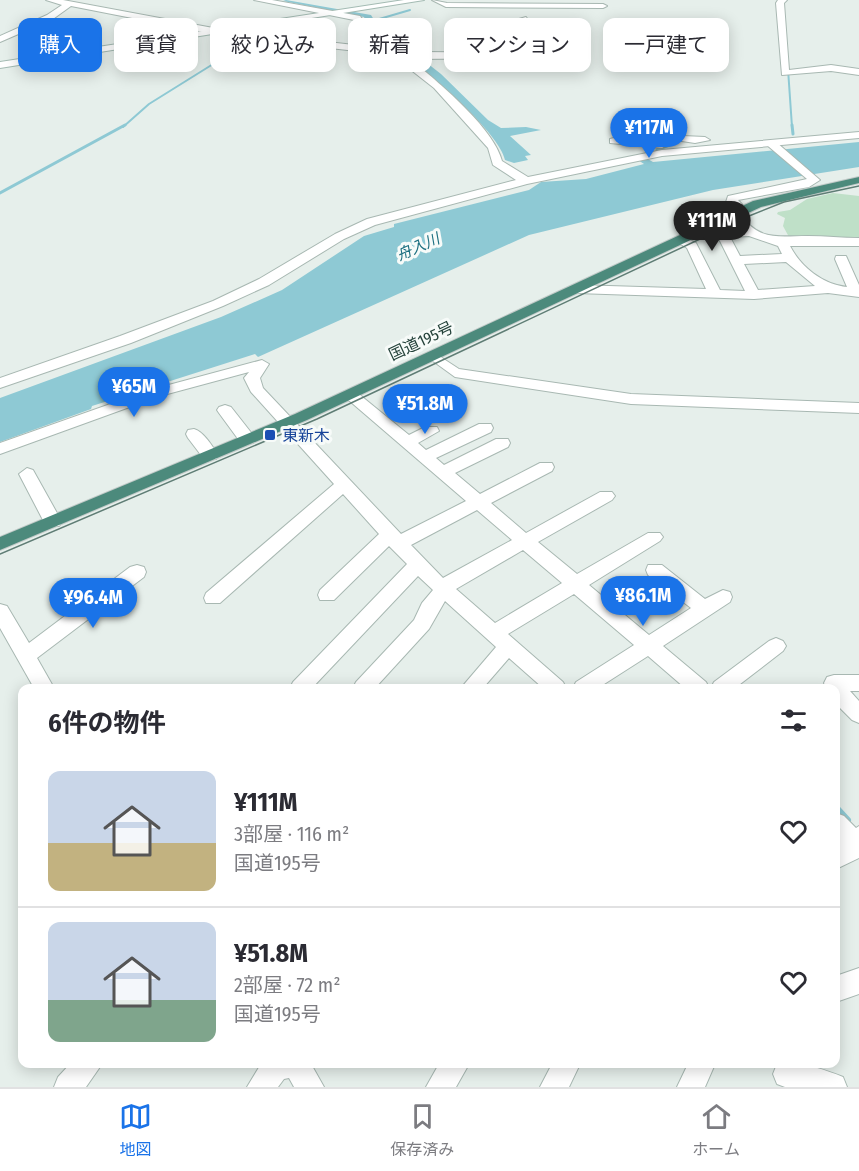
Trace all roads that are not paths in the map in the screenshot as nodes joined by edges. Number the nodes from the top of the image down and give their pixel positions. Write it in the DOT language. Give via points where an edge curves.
graph roads {
  1 [pos="50,0"];
  2 [pos="82,0"];
  3 [pos="258,0"];
  4 [pos="420,0"];
  5 [pos="436,0"];
  6 [pos="783,0"];
  7 [pos="382,3"];
  8 [pos="71,4"];
  9 [pos="601,5"];
  10 [pos="338,13"];
  11 [pos="44,18"];
  12 [pos="306,18"];
  13 [pos="357,18"];
  14 [pos="8,24"];
  15 [pos="18,26"];
  16 [pos="18,31"];
  17 [pos="210,31"];
  18 [pos="210,33"];
  19 [pos="0,39"];
  20 [pos="0,65"];
  21 [pos="420,72"];
  22 [pos="859,72"];
  23 [pos="657,117"];
  24 [pos="859,135"];
  25 [pos="678,138"];
  26 [pos="614,141"];
  27 [pos="768,143"];
  28 [pos="859,180"];
  29 [pos="526,181"];
  30 [pos="739,213"];
  31 [pos="707,227"];
  32 [pos="750,232"];
  33 [pos="724,235"];
  34 [pos="680,240"];
  35 [pos="859,242"];
  36 [pos="780,243"];
  37 [pos="788,258"];
  38 [pos="841,259"];
  39 [pos="735,260"];
  40 [pos="576,289"];
  41 [pos="828,289"];
  42 [pos="858,293"];
  43 [pos="715,294"];
  44 [pos="754,295"];
  45 [pos="433,356"];
  46 [pos="253,359"];
  47 [pos="0,374"];
  48 [pos="193,382"];
  49 [pos="0,383"];
  50 [pos="350,394"];
  51 [pos="859,408"];
  52 [pos="225,410"];
  53 [pos="288,422"];
  54 [pos="485,428"];
  55 [pos="430,431"];
  56 [pos="194,434"];
  57 [pos="247,439"];
  58 [pos="407,442"];
  59 [pos="502,443"];
  60 [pos="0,449"];
  61 [pos="210,455"];
  62 [pos="425,457"];
  63 [pos="546,467"];
  64 [pos="443,472"];
  65 [pos="27,474"];
  66 [pos="344,484"];
  67 [pos="606,496"];
  68 [pos="478,503"];
  69 [pos="53,522"];
  70 [pos="654,537"];
  71 [pos="393,539"];
  72 [pos="524,542"];
  73 [pos="0,544"];
  74 [pos="417,565"];
  75 [pos="655,570"];
  76 [pos="137,572"];
  77 [pos="575,585"];
  78 [pos="444,590"];
  79 [pos="327,595"];
  80 [pos="723,597"];
  81 [pos="212,598"];
  82 [pos="705,609"];
  83 [pos="0,611"];
  84 [pos="492,634"];
  85 [pos="648,646"];
  86 [pos="776,646"];
  87 [pos="508,648"];
  88 [pos="26,656"];
  89 [pos="859,683"];
  90 [pos="42,684"];
  91 [pos="303,684"];
  92 [pos="367,684"];
  93 [pos="474,684"];
  94 [pos="551,684"];
  95 [pos="589,684"];
  96 [pos="694,684"];
  97 [pos="726,684"];
  98 [pos="834,684"];
  99 [pos="840,695"];
  100 [pos="859,714"];
  101 [pos="840,826"];
  102 [pos="858,842"];
  103 [pos="840,856"];
  104 [pos="859,981"];
  105 [pos="840,988"];
  106 [pos="85,1068"];
  107 [pos="275,1068"];
  108 [pos="297,1068"];
  109 [pos="452,1068"];
  110 [pos="565,1068"];
  111 [pos="787,1075"];
  112 [pos="68,1087"];
  113 [pos="261,1087"];
  114 [pos="310,1087"];
  115 [pos="440,1087"];
  116 [pos="554,1087"];
  117 [pos="833,1087"];
  1 -- 8 [label="street"];
  2 -- 8 [label="street"];
  3 -- 10 [label="street"];
  4 -- 7 [label="street"];
  5 -- 9 [label="street" via="446,5"];
  6 -- 22 [label="street" via="780,3 785,73 831,68"];
  7 -- 10 [label="street"];
  8 -- 11 [label="street"];
  8 -- 17 [label="street"];
  10 -- 12 [label="street"];
  10 -- 13 [label="street"];
  14 -- 15 [label="street"];
  16 -- 19 [label="street"];
  18 -- 20 [label="street"];
  21 -- 29 [label="street" via="493,147 497,164"];
  23 -- 25 [label="street"];
  24 -- 27 [label="street"];
  25 -- 26 [label="street" via="662,146"];
  25 -- 27 [label="street"];
  27 -- 29 [label="street" via="662,153"];
  27 -- 30 [label="street" via="814,178 805,185 732,198"];
  28 -- 30 [label="highway, 国道195号" via="775,198"];
  29 -- 47 [label="street" via="473,189 352,220 267,278"];
  29 -- 49 [label="street" via="350,230 248,290 172,323"];
  30 -- 31 [label="highway, 国道195号"];
  30 -- 32 [label="street" via="739,225"];
  31 -- 33 [label="street"];
  31 -- 34 [label="highway, 国道195号"];
  32 -- 33 [label="street"];
  32 -- 36 [label="street"];
  33 -- 39 [label="street"];
  34 -- 40 [label="highway, 国道195号"];
  34 -- 43 [label="street" via="692,246"];
  35 -- 36 [label="street"];
  36 -- 37 [label="street"];
  37 -- 39 [label="street"];
  37 -- 41 [label="street"];
  38 -- 42 [label="street"];
  39 -- 44 [label="street"];
  40 -- 43 [label="street"];
  40 -- 45 [label="highway, 国道195号"];
  41 -- 42 [label="street"];
  41 -- 44 [label="street"];
  43 -- 44 [label="street"];
  45 -- 50 [label="highway, 国道195号"];
  45 -- 51 [label="street" via="455,373 631,399"];
  46 -- 48 [label="street"];
  48 -- 53 [label="street" via="262,364 252,382"];
  48 -- 60 [label="street"];
  50 -- 53 [label="highway, 国道195号"];
  50 -- 58 [label="street"];
  52 -- 57 [label="street"];
  53 -- 57 [label="highway, 国道195号"];
  53 -- 66 [label="street"];
  54 -- 62 [label="street"];
  55 -- 58 [label="street"];
  56 -- 61 [label="street"];
  57 -- 61 [label="highway, 国道195号"];
  58 -- 62 [label="street"];
  59 -- 64 [label="street"];
  61 -- 69 [label="highway, 国道195号"];
  62 -- 64 [label="street"];
  63 -- 68 [label="street"];
  64 -- 68 [label="street"];
  65 -- 69 [label="street"];
  66 -- 71 [label="street"];
  66 -- 81 [label="street"];
  67 -- 72 [label="street"];
  68 -- 71 [label="street"];
  68 -- 72 [label="street"];
  69 -- 73 [label="highway, 国道195号"];
  70 -- 77 [label="street"];
  71 -- 74 [label="street"];
  71 -- 79 [label="street"];
  72 -- 77 [label="street"];
  72 -- 78 [label="street"];
  74 -- 78 [label="street"];
  74 -- 91 [label="street" via="360,616 321,657"];
  75 -- 82 [label="street"];
  76 -- 88 [label="street"];
  77 -- 84 [label="street"];
  77 -- 85 [label="street"];
  78 -- 84 [label="street"];
  78 -- 92 [label="street" via="422,624"];
  80 -- 82 [label="street"];
  82 -- 85 [label="street"];
  83 -- 88 [label="street"];
  84 -- 87 [label="street"];
  85 -- 95 [label="street"];
  85 -- 96 [label="street"];
  86 -- 97 [label="street"];
  87 -- 93 [label="street"];
  87 -- 94 [label="street"];
  88 -- 90 [label="street"];
  89 -- 98 [label="street"];
  99 -- 100 [label="street"];
  101 -- 102 [label="street"];
  102 -- 103 [label="street"];
  104 -- 105 [label="street"];
  106 -- 112 [label="street"];
  107 -- 113 [label="street"];
  108 -- 114 [label="street"];
  109 -- 115 [label="street"];
  110 -- 116 [label="street"];
  111 -- 117 [label="street"];
}
